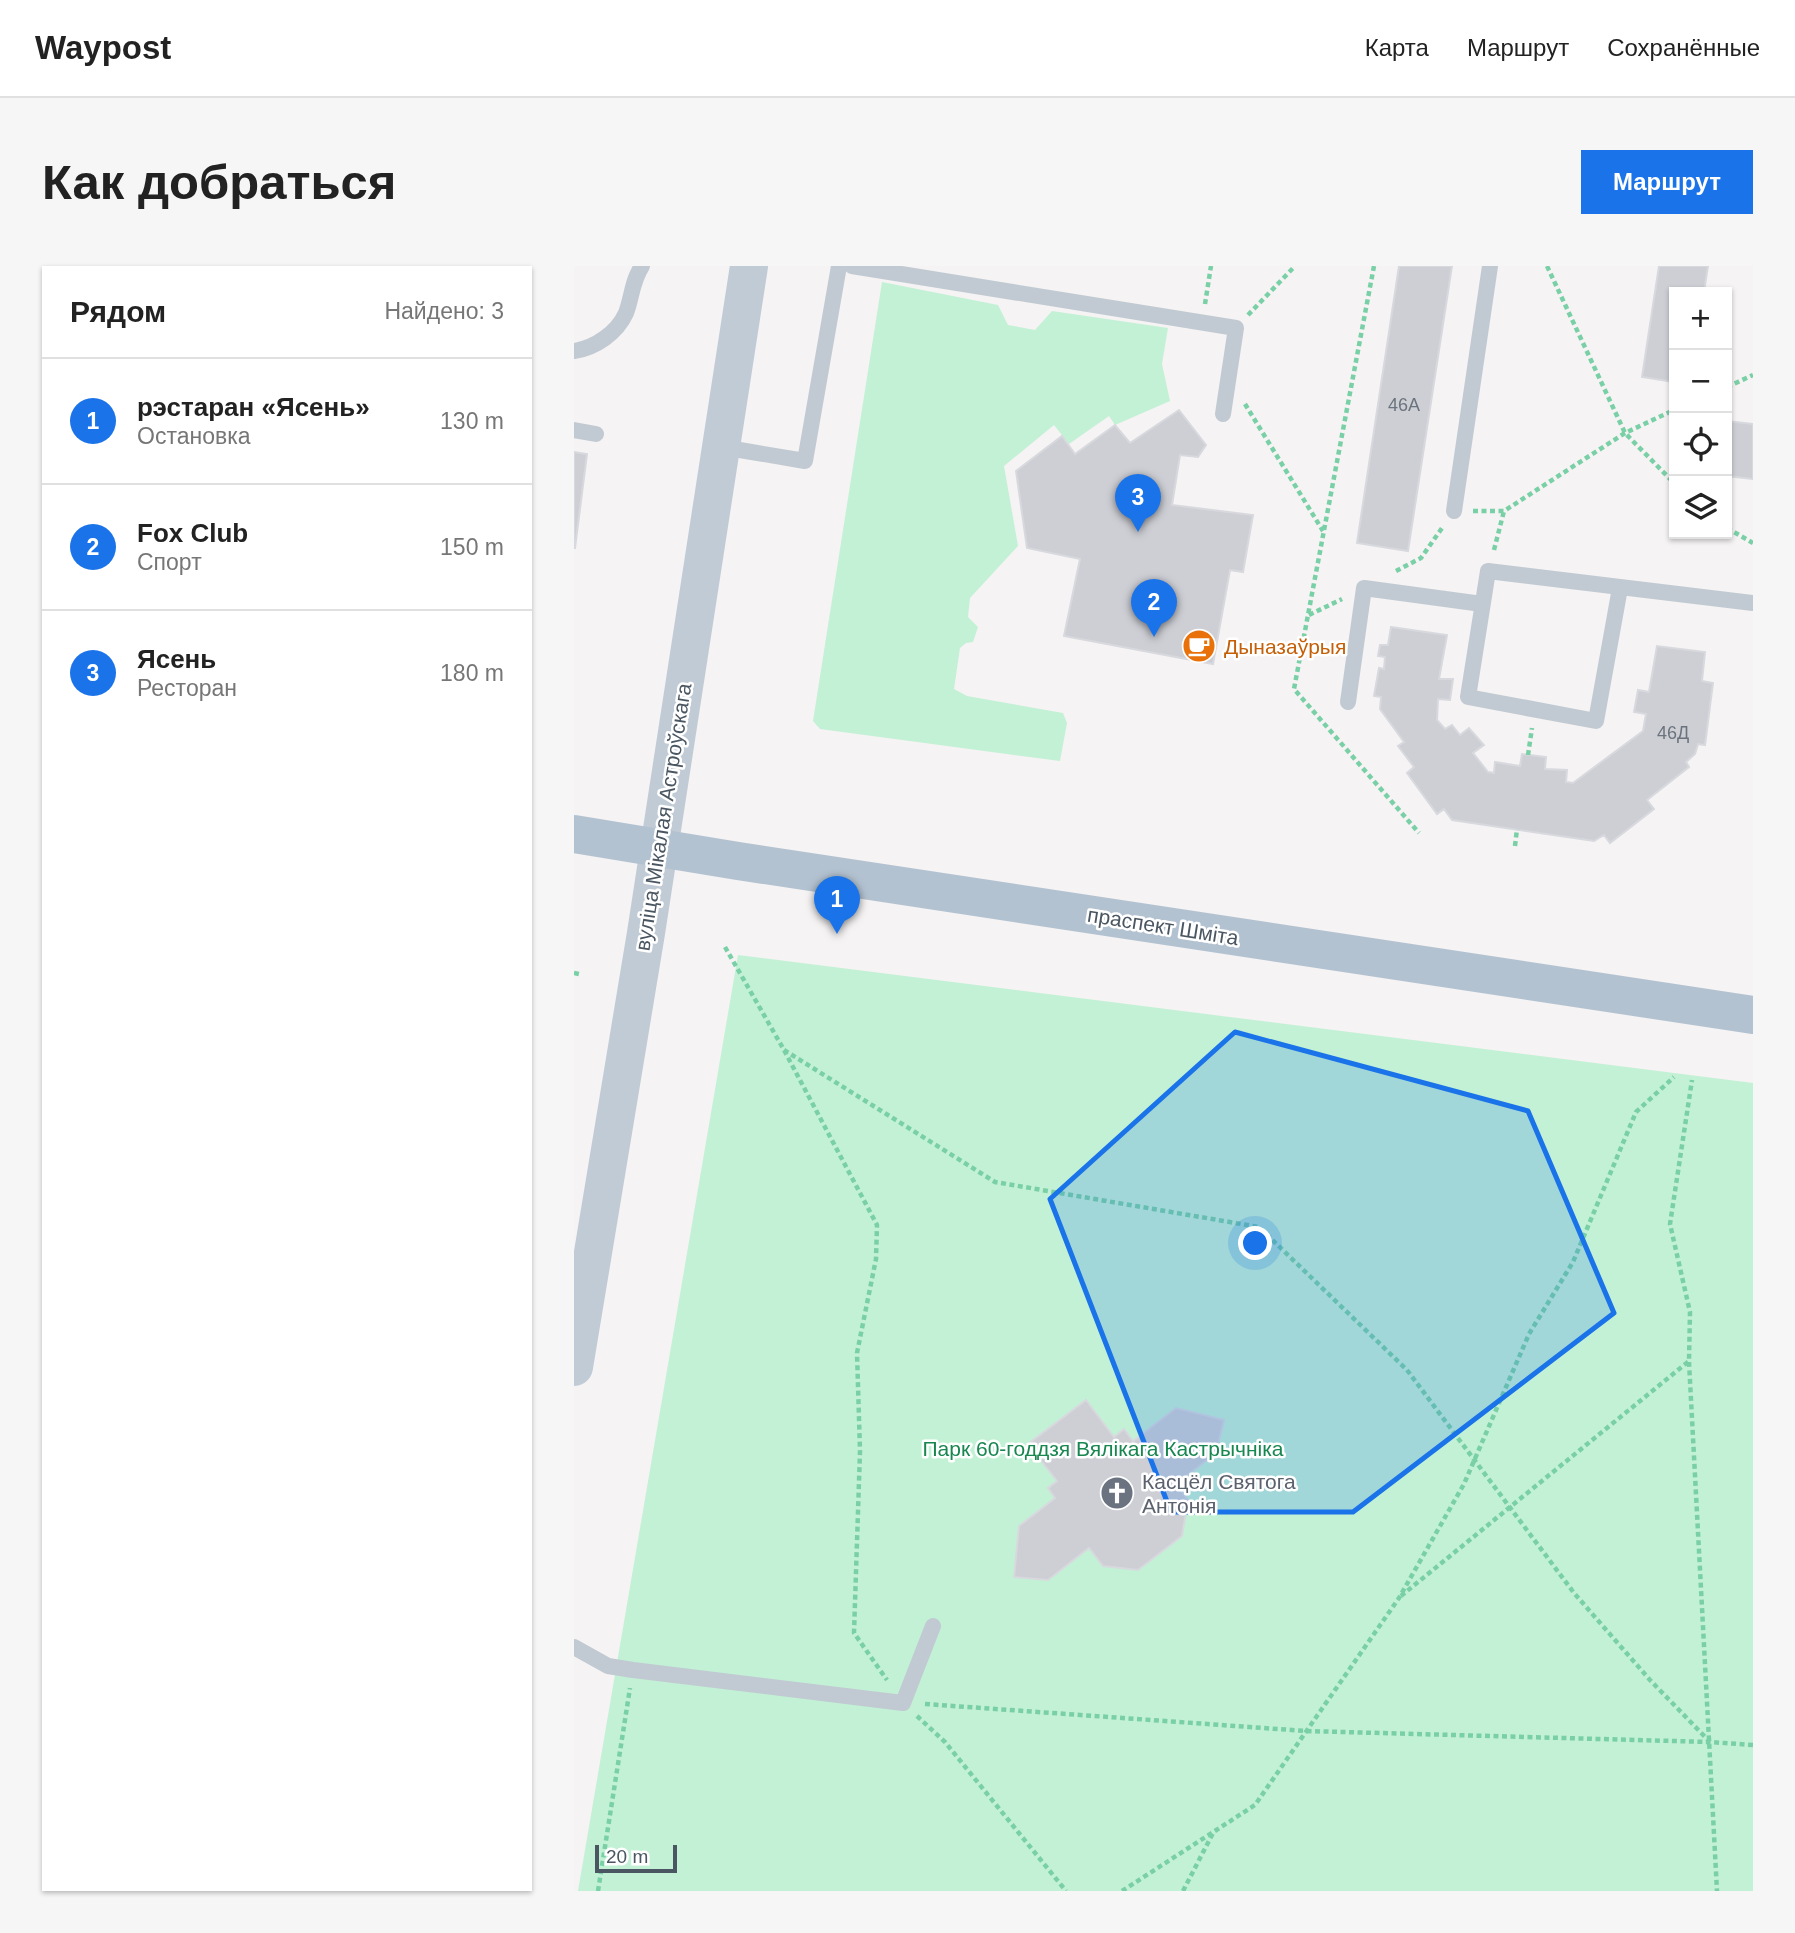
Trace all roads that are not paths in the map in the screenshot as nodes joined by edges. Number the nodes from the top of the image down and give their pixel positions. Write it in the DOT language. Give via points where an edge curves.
graph roads {
  1 [pos="642,266"];
  2 [pos="749,266"];
  3 [pos="839,266"];
  4 [pos="852,266"];
  5 [pos="1490,266"];
  6 [pos="574,351"];
  7 [pos="1223,414"];
  8 [pos="574,430"];
  9 [pos="596,434"];
  10 [pos="722,447"];
  11 [pos="1454,511"];
  12 [pos="1620,587"];
  13 [pos="1753,603"];
  14 [pos="1482,604"];
  15 [pos="1348,702"];
  16 [pos="574,834"];
  17 [pos="658,846"];
  18 [pos="1753,1015"];
  19 [pos="574,1367"];
  20 [pos="933,1626"];
  21 [pos="574,1647"];
  1 -- 6 [label="lane" via="620,324 592,346"];
  2 -- 10 [label="main road, вуліца Мікалая Астроўскага"];
  3 -- 10 [label="lane" via="805,461"];
  4 -- 7 [label="lane" via="1236,328"];
  5 -- 11 [label="lane"];
  8 -- 9 [label="lane"];
  10 -- 17 [label="main road, вуліца Мікалая Астроўскага"];
  12 -- 13 [label="lane"];
  12 -- 14 [label="lane" via="1488,571"];
  12 -- 14 [label="lane" via="1596,721 1468,697"];
  14 -- 15 [label="lane" via="1364,588"];
  16 -- 17 [label="main road, праспект Шміта"];
  17 -- 18 [label="main road, праспект Шміта"];
  17 -- 19 [label="main road, вуліца Мікалая Астроўскага"];
  20 -- 21 [label="lane" via="903,1703 633,1671 608,1666"];
}
